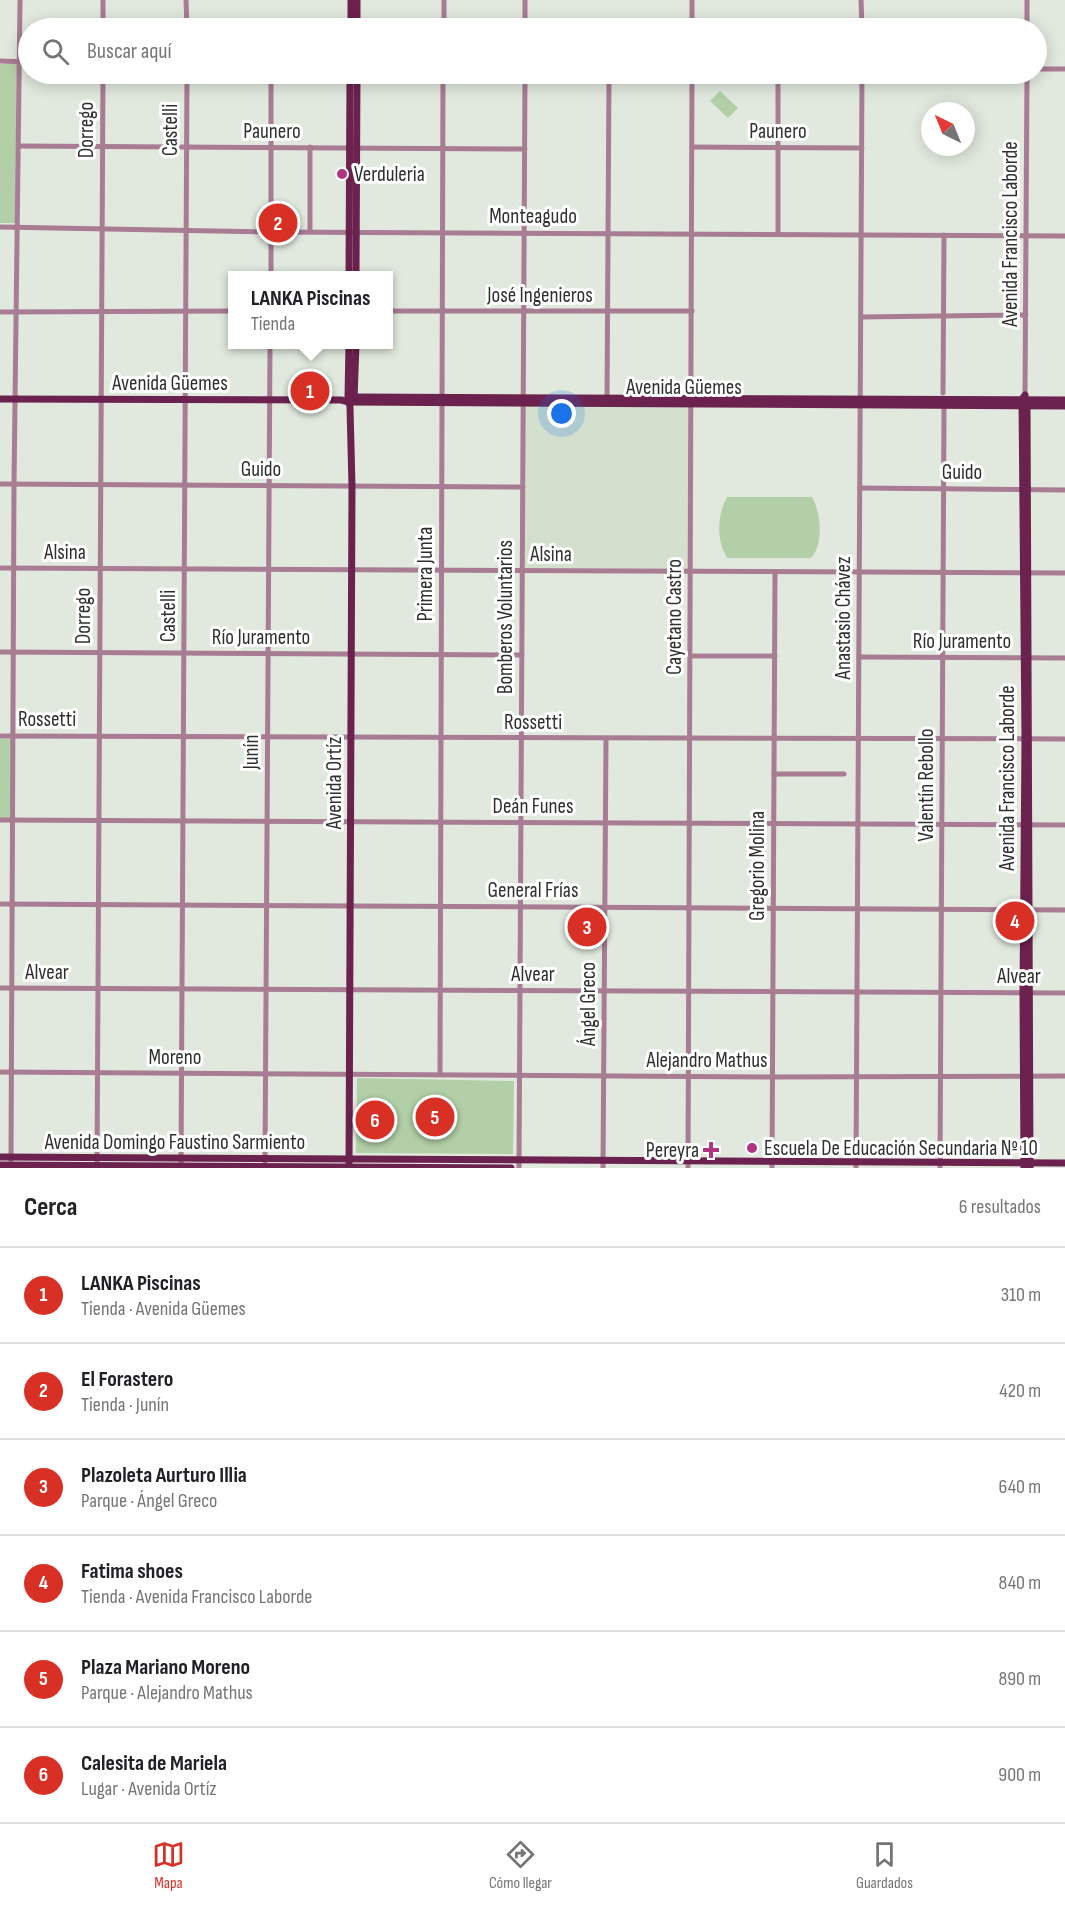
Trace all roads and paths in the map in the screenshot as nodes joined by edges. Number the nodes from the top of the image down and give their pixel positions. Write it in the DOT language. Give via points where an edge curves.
graph roads {
  1 [pos="20,0"];
  2 [pos="103,0"];
  3 [pos="186,0"];
  4 [pos="351,0"];
  5 [pos="357,0"];
  6 [pos="444,0"];
  7 [pos="525,0"];
  8 [pos="692,0"];
  9 [pos="861,0"];
  10 [pos="1027,0"];
  11 [pos="20,18"];
  12 [pos="103,18"];
  13 [pos="186,18"];
  14 [pos="351,18"];
  15 [pos="357,18"];
  16 [pos="444,18"];
  17 [pos="525,18"];
  18 [pos="692,18"];
  19 [pos="862,18"];
  20 [pos="1027,18"];
  21 [pos="0,61"];
  22 [pos="18,62"];
  23 [pos="1047,69"];
  24 [pos="1065,69"];
  25 [pos="19,84"];
  26 [pos="103,84"];
  27 [pos="187,84"];
  28 [pos="271,84"];
  29 [pos="350,84"];
  30 [pos="356,84"];
  31 [pos="444,84"];
  32 [pos="525,84"];
  33 [pos="609,84"];
  34 [pos="692,84"];
  35 [pos="778,84"];
  36 [pos="862,84"];
  37 [pos="1027,84"];
  38 [pos="19,146"];
  39 [pos="103,146"];
  40 [pos="187,147"];
  41 [pos="271,147"];
  42 [pos="310,147"];
  43 [pos="353,147"];
  44 [pos="693,147"];
  45 [pos="443,148"];
  46 [pos="525,148"];
  47 [pos="778,148"];
  48 [pos="862,148"];
  49 [pos="0,227"];
  50 [pos="18,227"];
  51 [pos="102,230"];
  52 [pos="186,230"];
  53 [pos="310,231"];
  54 [pos="352,231"];
  55 [pos="271,232"];
  56 [pos="443,232"];
  57 [pos="524,232"];
  58 [pos="608,233"];
  59 [pos="693,234"];
  60 [pos="778,234"];
  61 [pos="861,235"];
  62 [pos="944,235"];
  63 [pos="1027,235"];
  64 [pos="1065,236"];
  65 [pos="271,271"];
  66 [pos="349,271"];
  67 [pos="356,271"];
  68 [pos="186,311"];
  69 [pos="228,311"];
  70 [pos="393,311"];
  71 [pos="608,311"];
  72 [pos="692,311"];
  73 [pos="0,312"];
  74 [pos="16,312"];
  75 [pos="102,312"];
  76 [pos="443,312"];
  77 [pos="523,312"];
  78 [pos="1026,315"];
  79 [pos="944,316"];
  80 [pos="861,317"];
  81 [pos="270,349"];
  82 [pos="349,349"];
  83 [pos="356,349"];
  84 [pos="943,393"];
  85 [pos="0,399"];
  86 [pos="15,399"];
  87 [pos="101,400"];
  88 [pos="185,400"];
  89 [pos="269,400"];
  90 [pos="442,400"];
  91 [pos="523,400"];
  92 [pos="1065,400"];
  93 [pos="350,401"];
  94 [pos="607,401"];
  95 [pos="691,401"];
  96 [pos="860,401"];
  97 [pos="1025,401"];
  98 [pos="1065,406"];
  99 [pos="944,409"];
  100 [pos="0,484"];
  101 [pos="14,484"];
  102 [pos="101,484"];
  103 [pos="185,485"];
  104 [pos="269,485"];
  105 [pos="352,486"];
  106 [pos="442,486"];
  107 [pos="523,487"];
  108 [pos="860,488"];
  109 [pos="943,489"];
  110 [pos="1025,489"];
  111 [pos="1065,490"];
  112 [pos="0,568"];
  113 [pos="14,568"];
  114 [pos="100,568"];
  115 [pos="184,569"];
  116 [pos="268,569"];
  117 [pos="352,570"];
  118 [pos="442,570"];
  119 [pos="522,571"];
  120 [pos="691,571"];
  121 [pos="775,572"];
  122 [pos="860,572"];
  123 [pos="943,572"];
  124 [pos="1026,573"];
  125 [pos="1065,573"];
  126 [pos="0,652"];
  127 [pos="14,652"];
  128 [pos="100,652"];
  129 [pos="184,653"];
  130 [pos="268,653"];
  131 [pos="351,654"];
  132 [pos="441,654"];
  133 [pos="522,655"];
  134 [pos="691,656"];
  135 [pos="775,656"];
  136 [pos="859,657"];
  137 [pos="943,657"];
  138 [pos="1026,658"];
  139 [pos="1065,658"];
  140 [pos="0,736"];
  141 [pos="14,736"];
  142 [pos="99,736"];
  143 [pos="183,737"];
  144 [pos="267,737"];
  145 [pos="351,738"];
  146 [pos="441,738"];
  147 [pos="521,739"];
  148 [pos="606,739"];
  149 [pos="690,739"];
  150 [pos="774,739"];
  151 [pos="859,739"];
  152 [pos="942,739"];
  153 [pos="1027,739"];
  154 [pos="1065,739"];
  155 [pos="774,774"];
  156 [pos="843,774"];
  157 [pos="0,820"];
  158 [pos="14,820"];
  159 [pos="99,820"];
  160 [pos="183,821"];
  161 [pos="267,821"];
  162 [pos="351,822"];
  163 [pos="441,822"];
  164 [pos="521,823"];
  165 [pos="605,823"];
  166 [pos="690,824"];
  167 [pos="774,824"];
  168 [pos="858,824"];
  169 [pos="942,824"];
  170 [pos="1027,825"];
  171 [pos="1065,825"];
  172 [pos="0,904"];
  173 [pos="12,904"];
  174 [pos="98,904"];
  175 [pos="182,905"];
  176 [pos="267,905"];
  177 [pos="350,906"];
  178 [pos="440,906"];
  179 [pos="520,907"];
  180 [pos="605,907"];
  181 [pos="689,908"];
  182 [pos="773,908"];
  183 [pos="858,909"];
  184 [pos="942,909"];
  185 [pos="1026,910"];
  186 [pos="1065,910"];
  187 [pos="0,988"];
  188 [pos="12,988"];
  189 [pos="98,988"];
  190 [pos="182,989"];
  191 [pos="266,989"];
  192 [pos="350,990"];
  193 [pos="440,990"];
  194 [pos="520,991"];
  195 [pos="604,991"];
  196 [pos="689,992"];
  197 [pos="773,992"];
  198 [pos="857,992"];
  199 [pos="941,993"];
  200 [pos="1026,993"];
  201 [pos="1065,993"];
  202 [pos="0,1072"];
  203 [pos="11,1072"];
  204 [pos="97,1073"];
  205 [pos="182,1073"];
  206 [pos="266,1074"];
  207 [pos="350,1074"];
  208 [pos="440,1074"];
  209 [pos="519,1076"];
  210 [pos="604,1076"];
  211 [pos="857,1076"];
  212 [pos="1027,1076"];
  213 [pos="1065,1076"];
  214 [pos="688,1077"];
  215 [pos="772,1077"];
  216 [pos="941,1077"];
  217 [pos="0,1158"];
  218 [pos="181,1158"];
  219 [pos="265,1159"];
  220 [pos="1065,1163"];
  221 [pos="11,1164"];
  222 [pos="97,1164"];
  223 [pos="519,1164"];
  224 [pos="604,1164"];
  225 [pos="0,1165"];
  226 [pos="349,1165"];
  227 [pos="688,1165"];
  228 [pos="772,1165"];
  229 [pos="856,1165"];
  230 [pos="940,1165"];
  231 [pos="1027,1165"];
  232 [pos="181,1167"];
  233 [pos="265,1168"];
  234 [pos="512,1168"];
  1 -- 11 [label="street"];
  2 -- 12 [label="street"];
  3 -- 13 [label="street"];
  4 -- 14 [label="main road"];
  5 -- 15 [label="main road"];
  6 -- 16 [label="street"];
  7 -- 17 [label="street"];
  8 -- 18 [label="street"];
  9 -- 19 [label="street"];
  10 -- 20 [label="street"];
  21 -- 22 [label="street"];
  23 -- 24 [label="street"];
  25 -- 38 [label="street"];
  26 -- 39 [label="street, Dorrego"];
  27 -- 40 [label="street, Castelli"];
  28 -- 41 [label="street"];
  29 -- 43 [label="main road"];
  30 -- 43 [label="main road"];
  31 -- 45 [label="street, Primera Junta"];
  32 -- 46 [label="street, Bomberos Voluntarios"];
  33 -- 58 [label="street"];
  34 -- 44 [label="street, Cayetano Castro"];
  35 -- 47 [label="street"];
  36 -- 48 [label="street, Anastasio Chávez"];
  37 -- 63 [label="street, Avenida Francisco Laborde"];
  38 -- 39 [label="street, Paunero"];
  38 -- 50 [label="street"];
  39 -- 40 [label="street, Paunero"];
  39 -- 51 [label="street, Dorrego"];
  40 -- 41 [label="street, Paunero"];
  40 -- 52 [label="street, Castelli"];
  41 -- 42 [label="street, Paunero"];
  41 -- 55 [label="street"];
  42 -- 43 [label="street, Paunero"];
  42 -- 53 [label="street"];
  43 -- 45 [label="street, Paunero"];
  43 -- 54 [label="main road"];
  44 -- 47 [label="street, Paunero"];
  44 -- 59 [label="street, Cayetano Castro"];
  45 -- 46 [label="street, Paunero"];
  45 -- 56 [label="street, Primera Junta"];
  46 -- 57 [label="street, Bomberos Voluntarios"];
  47 -- 48 [label="street, Paunero"];
  47 -- 60 [label="street"];
  48 -- 61 [label="street, Anastasio Chávez"];
  49 -- 50 [label="street, Monteagudo"];
  50 -- 51 [label="street, Monteagudo"];
  50 -- 74 [label="street"];
  51 -- 52 [label="street, Monteagudo"];
  51 -- 75 [label="street, Dorrego"];
  52 -- 55 [label="street, Monteagudo"];
  52 -- 68 [label="street, Castelli"];
  53 -- 54 [label="street, Monteagudo"];
  53 -- 55 [label="street, Monteagudo"];
  54 -- 56 [label="street, Monteagudo"];
  54 -- 66 [label="main road"];
  54 -- 67 [label="main road"];
  55 -- 65 [label="street"];
  56 -- 57 [label="street, Monteagudo"];
  56 -- 76 [label="street, Primera Junta"];
  57 -- 58 [label="street, Monteagudo"];
  57 -- 77 [label="street, Bomberos Voluntarios"];
  58 -- 59 [label="street, Monteagudo"];
  58 -- 71 [label="street"];
  59 -- 60 [label="street, Monteagudo"];
  59 -- 72 [label="street, Cayetano Castro"];
  60 -- 61 [label="street, Monteagudo"];
  61 -- 62 [label="street, Monteagudo"];
  61 -- 80 [label="street, Anastasio Chávez"];
  62 -- 63 [label="street, Monteagudo"];
  62 -- 79 [label="street"];
  63 -- 64 [label="street, Monteagudo"];
  63 -- 78 [label="street, Avenida Francisco Laborde"];
  68 -- 69 [label="street"];
  68 -- 75 [label="street"];
  68 -- 88 [label="street, Castelli"];
  70 -- 76 [label="street, José Ingenieros"];
  71 -- 72 [label="street, José Ingenieros"];
  71 -- 77 [label="street, José Ingenieros"];
  71 -- 94 [label="street"];
  72 -- 95 [label="street, Cayetano Castro"];
  73 -- 74 [label="street"];
  74 -- 75 [label="street"];
  74 -- 86 [label="street"];
  75 -- 87 [label="street, Dorrego"];
  76 -- 77 [label="street, José Ingenieros"];
  76 -- 90 [label="street, Primera Junta"];
  77 -- 91 [label="street, Bomberos Voluntarios"];
  78 -- 79 [label="street"];
  78 -- 97 [label="street, Avenida Francisco Laborde"];
  79 -- 80 [label="street"];
  79 -- 84 [label="street"];
  80 -- 96 [label="street, Anastasio Chávez"];
  81 -- 89 [label="street, Junín"];
  82 -- 93 [label="main road, Avenida Ortíz"];
  83 -- 93 [label="main road, Avenida Ortíz"];
  85 -- 86 [label="main road, Avenida Güemes"];
  86 -- 87 [label="main road, Avenida Güemes"];
  86 -- 101 [label="street"];
  87 -- 88 [label="main road, Avenida Güemes"];
  87 -- 102 [label="street, Dorrego"];
  88 -- 89 [label="main road, Avenida Güemes"];
  88 -- 103 [label="street, Castelli"];
  89 -- 93 [label="main road, Avenida Güemes"];
  89 -- 104 [label="street, Junín"];
  90 -- 91 [label="main road, Avenida Güemes"];
  90 -- 93 [label="main road, Avenida Güemes"];
  90 -- 106 [label="street, Primera Junta"];
  91 -- 94 [label="main road, Avenida Güemes"];
  91 -- 107 [label="street, Bomberos Voluntarios"];
  92 -- 97 [label="main road"];
  93 -- 105 [label="main road, Avenida Ortíz"];
  94 -- 95 [label="main road, Avenida Güemes"];
  95 -- 96 [label="main road, Avenida Güemes"];
  95 -- 120 [label="street, Cayetano Castro"];
  96 -- 97 [label="main road, Avenida Güemes"];
  96 -- 108 [label="street, Anastasio Chávez"];
  97 -- 98 [label="main road"];
  97 -- 110 [label="main road, Avenida Francisco Laborde"];
  99 -- 109 [label="street, Valentín Rebollo"];
  100 -- 101 [label="street, Guido"];
  101 -- 102 [label="street, Guido"];
  101 -- 113 [label="street"];
  102 -- 103 [label="street, Guido"];
  102 -- 114 [label="street, Dorrego"];
  103 -- 104 [label="street, Guido"];
  103 -- 115 [label="street, Castelli"];
  104 -- 105 [label="street, Guido"];
  104 -- 116 [label="street, Junín"];
  105 -- 106 [label="street, Guido"];
  105 -- 117 [label="main road, Avenida Ortíz"];
  106 -- 107 [label="street, Guido"];
  106 -- 118 [label="street, Primera Junta"];
  107 -- 119 [label="street, Bomberos Voluntarios"];
  108 -- 109 [label="street, Guido"];
  108 -- 122 [label="street, Anastasio Chávez"];
  109 -- 110 [label="street, Guido"];
  109 -- 123 [label="street, Valentín Rebollo"];
  110 -- 111 [label="street, Guido"];
  110 -- 124 [label="main road, Avenida Francisco Laborde"];
  112 -- 113 [label="street, Alsina"];
  113 -- 114 [label="street, Alsina"];
  113 -- 127 [label="street"];
  114 -- 115 [label="street, Alsina"];
  114 -- 128 [label="street, Dorrego"];
  115 -- 116 [label="street, Alsina"];
  115 -- 129 [label="street, Castelli"];
  116 -- 117 [label="street, Alsina"];
  116 -- 130 [label="street, Junín"];
  117 -- 118 [label="street, Alsina"];
  117 -- 131 [label="main road, Avenida Ortíz"];
  118 -- 119 [label="street, Alsina"];
  118 -- 132 [label="street, Primera Junta"];
  119 -- 120 [label="street, Alsina"];
  119 -- 133 [label="street, Bomberos Voluntarios"];
  120 -- 121 [label="street, Alsina"];
  120 -- 134 [label="street, Cayetano Castro"];
  121 -- 122 [label="street, Alsina"];
  121 -- 135 [label="street, Gregorio Molina"];
  122 -- 123 [label="street, Alsina"];
  122 -- 136 [label="street, Anastasio Chávez"];
  123 -- 124 [label="street, Alsina"];
  123 -- 137 [label="street, Valentín Rebollo"];
  124 -- 125 [label="street, Alsina"];
  124 -- 138 [label="main road, Avenida Francisco Laborde"];
  126 -- 127 [label="street, Río Juramento"];
  127 -- 128 [label="street, Río Juramento"];
  127 -- 141 [label="street"];
  128 -- 129 [label="street, Río Juramento"];
  128 -- 142 [label="street, Dorrego"];
  129 -- 130 [label="street, Río Juramento"];
  129 -- 143 [label="street, Castelli"];
  130 -- 131 [label="street, Río Juramento"];
  130 -- 144 [label="street, Junín"];
  131 -- 132 [label="street, Río Juramento"];
  131 -- 145 [label="main road, Avenida Ortíz"];
  132 -- 133 [label="street, Río Juramento"];
  132 -- 146 [label="street, Primera Junta"];
  133 -- 147 [label="street, Bomberos Voluntarios"];
  134 -- 135 [label="street"];
  134 -- 149 [label="street, Cayetano Castro"];
  135 -- 150 [label="street, Gregorio Molina"];
  136 -- 137 [label="street, Río Juramento"];
  136 -- 151 [label="street, Anastasio Chávez"];
  137 -- 138 [label="street, Río Juramento"];
  137 -- 152 [label="street, Valentín Rebollo"];
  138 -- 139 [label="street, Río Juramento"];
  138 -- 153 [label="main road, Avenida Francisco Laborde"];
  140 -- 141 [label="street, Rossetti"];
  141 -- 142 [label="street, Rossetti"];
  141 -- 158 [label="street"];
  142 -- 143 [label="street, Rossetti"];
  142 -- 159 [label="street, Dorrego"];
  143 -- 144 [label="street, Rossetti"];
  143 -- 160 [label="street, Castelli"];
  144 -- 145 [label="street, Rossetti"];
  144 -- 161 [label="street, Junín"];
  145 -- 146 [label="street, Rossetti"];
  145 -- 162 [label="main road, Avenida Ortíz"];
  146 -- 147 [label="street, Rossetti"];
  146 -- 163 [label="street, Primera Junta"];
  147 -- 148 [label="street, Rossetti"];
  147 -- 164 [label="street, Bomberos Voluntarios"];
  148 -- 149 [label="street, Rossetti"];
  148 -- 165 [label="street, Ángel Greco"];
  149 -- 150 [label="street, Rossetti"];
  149 -- 166 [label="street, Cayetano Castro"];
  150 -- 151 [label="street, Rossetti"];
  150 -- 155 [label="street, Gregorio Molina"];
  151 -- 152 [label="street, Rossetti"];
  151 -- 168 [label="street, Anastasio Chávez"];
  152 -- 153 [label="street, Rossetti"];
  152 -- 169 [label="street, Valentín Rebollo"];
  153 -- 154 [label="street, Rossetti"];
  153 -- 170 [label="main road, Avenida Francisco Laborde"];
  155 -- 156 [label="street"];
  155 -- 167 [label="street, Gregorio Molina"];
  157 -- 158 [label="street, Deán Funes"];
  158 -- 159 [label="street, Deán Funes"];
  158 -- 173 [label="street"];
  159 -- 160 [label="street, Deán Funes"];
  159 -- 174 [label="street, Dorrego"];
  160 -- 161 [label="street, Deán Funes"];
  160 -- 175 [label="street, Castelli"];
  161 -- 162 [label="street, Deán Funes"];
  161 -- 176 [label="street, Junín"];
  162 -- 163 [label="street, Deán Funes"];
  162 -- 177 [label="main road, Avenida Ortíz"];
  163 -- 164 [label="street, Deán Funes"];
  163 -- 178 [label="street, Primera Junta"];
  164 -- 165 [label="street, Deán Funes"];
  164 -- 179 [label="street, Bomberos Voluntarios"];
  165 -- 166 [label="street, Deán Funes"];
  165 -- 180 [label="street, Ángel Greco"];
  166 -- 167 [label="street, Deán Funes"];
  166 -- 181 [label="street, Cayetano Castro"];
  167 -- 168 [label="street, Deán Funes"];
  167 -- 182 [label="street, Gregorio Molina"];
  168 -- 169 [label="street, Deán Funes"];
  168 -- 183 [label="street, Anastasio Chávez"];
  169 -- 170 [label="street, Deán Funes"];
  169 -- 184 [label="street, Valentín Rebollo"];
  170 -- 171 [label="street, Deán Funes"];
  170 -- 185 [label="main road, Avenida Francisco Laborde"];
  172 -- 173 [label="street, General Frías"];
  173 -- 174 [label="street, General Frías"];
  173 -- 188 [label="street"];
  174 -- 175 [label="street, General Frías"];
  174 -- 189 [label="street, Dorrego"];
  175 -- 176 [label="street, General Frías"];
  175 -- 190 [label="street, Castelli"];
  176 -- 177 [label="street, General Frías"];
  176 -- 191 [label="street, Junín"];
  177 -- 178 [label="street, General Frías"];
  177 -- 192 [label="main road, Avenida Ortíz"];
  178 -- 179 [label="street, General Frías"];
  178 -- 193 [label="street, Primera Junta"];
  179 -- 180 [label="street, General Frías"];
  179 -- 194 [label="street, Bomberos Voluntarios"];
  180 -- 181 [label="street, General Frías"];
  180 -- 195 [label="street, Ángel Greco"];
  181 -- 182 [label="street, General Frías"];
  181 -- 196 [label="street, Cayetano Castro"];
  182 -- 183 [label="street, General Frías"];
  182 -- 197 [label="street, Gregorio Molina"];
  183 -- 184 [label="street, General Frías"];
  183 -- 198 [label="street, Anastasio Chávez"];
  184 -- 185 [label="street, General Frías"];
  184 -- 199 [label="street, Valentín Rebollo"];
  185 -- 186 [label="street, General Frías"];
  185 -- 200 [label="main road, Avenida Francisco Laborde"];
  187 -- 188 [label="street, Alvear"];
  188 -- 189 [label="street, Alvear"];
  188 -- 203 [label="street"];
  189 -- 190 [label="street, Alvear"];
  189 -- 204 [label="street, Dorrego"];
  190 -- 191 [label="street, Alvear"];
  190 -- 205 [label="street, Castelli"];
  191 -- 192 [label="street, Alvear"];
  191 -- 206 [label="street, Junín"];
  192 -- 193 [label="street, Alvear"];
  192 -- 207 [label="main road, Avenida Ortíz"];
  193 -- 194 [label="street, Alvear"];
  193 -- 208 [label="street, Primera Junta"];
  194 -- 195 [label="street, Alvear"];
  194 -- 209 [label="street, Bomberos Voluntarios"];
  195 -- 196 [label="street, Alvear"];
  195 -- 210 [label="street, Ángel Greco"];
  196 -- 197 [label="street, Alvear"];
  196 -- 214 [label="street, Cayetano Castro"];
  197 -- 198 [label="street, Alvear"];
  197 -- 215 [label="street, Gregorio Molina"];
  198 -- 199 [label="street, Alvear"];
  198 -- 211 [label="street, Anastasio Chávez"];
  199 -- 200 [label="street, Alvear"];
  199 -- 216 [label="street, Valentín Rebollo"];
  200 -- 201 [label="street, Alvear"];
  200 -- 212 [label="main road, Avenida Francisco Laborde"];
  202 -- 203 [label="street, Moreno"];
  203 -- 204 [label="street, Moreno"];
  203 -- 221 [label="street"];
  204 -- 205 [label="street, Moreno"];
  204 -- 222 [label="street, Dorrego"];
  205 -- 206 [label="street, Moreno"];
  205 -- 218 [label="street, Castelli"];
  206 -- 207 [label="street, Moreno"];
  206 -- 219 [label="street, Junín"];
  207 -- 208 [label="street, Alejandro Mathus"];
  207 -- 226 [label="main road, Avenida Ortíz"];
  208 -- 209 [label="street, Alejandro Mathus"];
  209 -- 210 [label="street, Alejandro Mathus"];
  209 -- 223 [label="street, Bomberos Voluntarios"];
  210 -- 214 [label="street, Alejandro Mathus"];
  210 -- 224 [label="street, Ángel Greco"];
  211 -- 215 [label="street, Alejandro Mathus"];
  211 -- 216 [label="street, Alejandro Mathus"];
  211 -- 229 [label="street, Anastasio Chávez"];
  212 -- 213 [label="street, Alejandro Mathus"];
  212 -- 216 [label="street, Alejandro Mathus"];
  212 -- 231 [label="main road, Avenida Francisco Laborde"];
  214 -- 215 [label="street, Alejandro Mathus"];
  214 -- 227 [label="street, Cayetano Castro"];
  215 -- 228 [label="street, Gregorio Molina"];
  216 -- 230 [label="street, Valentín Rebollo"];
  217 -- 221 [label="main road, Avenida Domingo Faustino Sarmiento"];
  218 -- 219 [label="main road, Avenida Domingo Faustino Sarmiento"];
  218 -- 222 [label="main road, Avenida Domingo Faustino Sarmiento"];
  218 -- 232 [label="street, Castelli"];
  219 -- 226 [label="main road, Avenida Domingo Faustino Sarmiento"];
  219 -- 233 [label="street, Junín"];
  220 -- 231 [label="main road"];
  221 -- 222 [label="main road, Avenida Domingo Faustino Sarmiento"];
  221 -- 225 [label="main road, Avenida Domingo Faustino Sarmiento"];
  222 -- 232 [label="main road, Avenida Domingo Faustino Sarmiento"];
  223 -- 224 [label="main road"];
  223 -- 226 [label="main road"];
  224 -- 227 [label="main road"];
  226 -- 233 [label="main road, Avenida Domingo Faustino Sarmiento"];
  226 -- 234 [label="main road"];
  227 -- 228 [label="main road"];
  228 -- 229 [label="main road"];
  229 -- 230 [label="main road"];
  230 -- 231 [label="main road"];
  232 -- 233 [label="main road, Avenida Domingo Faustino Sarmiento"];
}
